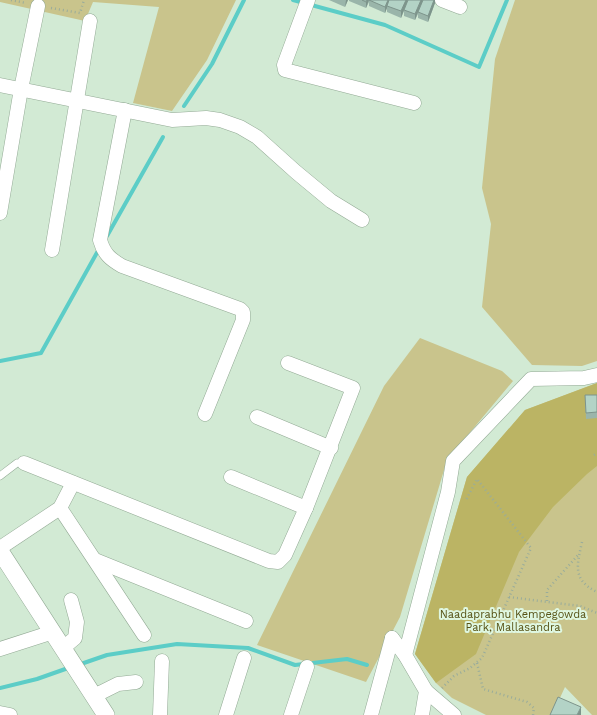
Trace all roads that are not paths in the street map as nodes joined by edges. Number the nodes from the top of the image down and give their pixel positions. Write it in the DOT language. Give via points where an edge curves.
graph roads {
  1 [pos="442,0"];
  2 [pos="306,4"];
  3 [pos="38,6"];
  4 [pos="460,8"];
  5 [pos="90,21"];
  6 [pos="0,85"];
  7 [pos="21,90"];
  8 [pos="77,101"];
  9 [pos="414,103"];
  10 [pos="125,110"];
  11 [pos="0,213"];
  12 [pos="362,220"];
  13 [pos="52,250"];
  14 [pos="288,363"];
  15 [pos="597,375"];
  16 [pos="205,414"];
  17 [pos="257,417"];
  18 [pos="331,448"];
  19 [pos="20,463"];
  20 [pos="0,476"];
  21 [pos="232,477"];
  22 [pos="73,483"];
  23 [pos="60,508"];
  24 [pos="306,508"];
  25 [pos="0,549"];
  26 [pos="95,560"];
  27 [pos="71,600"];
  28 [pos="246,621"];
  29 [pos="53,632"];
  30 [pos="144,635"];
  31 [pos="63,648"];
  32 [pos="0,649"];
  33 [pos="405,655"];
  34 [pos="244,658"];
  35 [pos="162,661"];
  36 [pos="307,666"];
  37 [pos="136,682"];
  38 [pos="430,694"];
  39 [pos="94,696"];
  40 [pos="0,714"];
  41 [pos="10,715"];
  42 [pos="106,715"];
  43 [pos="160,715"];
  44 [pos="226,715"];
  45 [pos="290,715"];
  46 [pos="371,715"];
  47 [pos="422,715"];
  48 [pos="454,715"];
  1 -- 4 [label="street"];
  2 -- 9 [label="street" via="284,65 285,70"];
  3 -- 7 [label="street"];
  5 -- 8 [label="street"];
  6 -- 7 [label="street"];
  7 -- 8 [label="street"];
  7 -- 11 [label="street"];
  8 -- 10 [label="street"];
  8 -- 13 [label="street"];
  10 -- 12 [label="street" via="172,120 220,120 240,127 257,136 331,201"];
  10 -- 16 [label="street" via="102,246 111,259 122,266 243,312 243,320"];
  14 -- 18 [label="street" via="353,388"];
  15 -- 33 [label="street" via="584,378 531,379 453,461 448,492"];
  17 -- 18 [label="street"];
  18 -- 24 [label="street"];
  19 -- 20 [label="lane"];
  19 -- 22 [label="street"];
  21 -- 24 [label="street"];
  22 -- 23 [label="street"];
  22 -- 24 [label="street" via="278,562 285,555"];
  23 -- 25 [label="street"];
  23 -- 26 [label="street"];
  25 -- 29 [label="street"];
  26 -- 28 [label="street"];
  26 -- 30 [label="street"];
  27 -- 31 [label="street" via="77,622 75,638"];
  29 -- 31 [label="street"];
  29 -- 32 [label="street"];
  31 -- 39 [label="street"];
  33 -- 38 [label="street"];
  33 -- 46 [label="street" via="392,638"];
  34 -- 44 [label="street"];
  35 -- 43 [label="street"];
  36 -- 45 [label="street"];
  37 -- 39 [label="street" via="118,684"];
  38 -- 47 [label="street"];
  38 -- 48 [label="street"];
  39 -- 42 [label="street"];
  40 -- 41 [label="street"];
}
